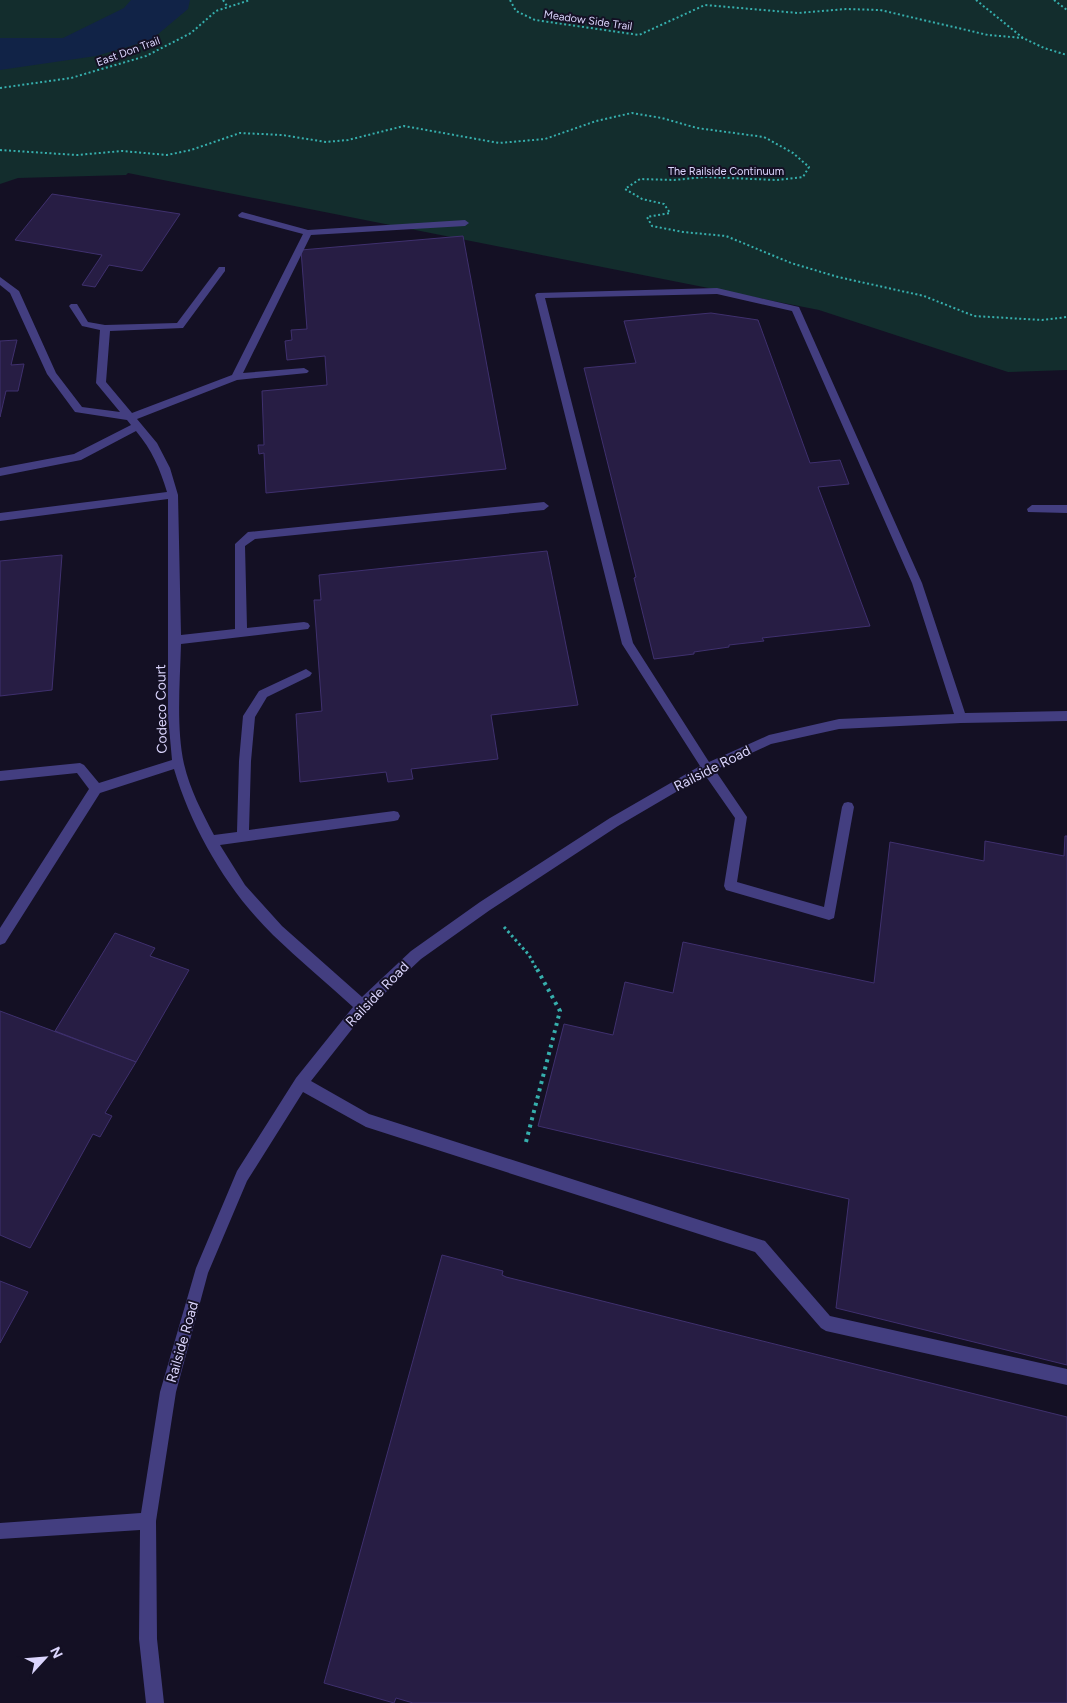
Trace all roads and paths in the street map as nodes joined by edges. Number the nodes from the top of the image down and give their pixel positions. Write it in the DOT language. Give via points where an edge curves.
graph roads {
  1 [pos="223,0"];
  2 [pos="250,0"];
  3 [pos="510,0"];
  4 [pos="976,0"];
  5 [pos="1054,0"];
  6 [pos="227,6"];
  7 [pos="1067,10"];
  8 [pos="1023,38"];
  9 [pos="1067,55"];
  10 [pos="0,88"];
  11 [pos="0,150"];
  12 [pos="242,215"];
  13 [pos="464,223"];
  14 [pos="308,234"];
  15 [pos="222,269"];
  16 [pos="0,280"];
  17 [pos="74,306"];
  18 [pos="1067,317"];
  19 [pos="105,328"];
  20 [pos="304,370"];
  21 [pos="236,377"];
  22 [pos="135,422"];
  23 [pos="0,472"];
  24 [pos="173,495"];
  25 [pos="544,506"];
  26 [pos="1032,509"];
  27 [pos="1067,509"];
  28 [pos="0,517"];
  29 [pos="304,626"];
  30 [pos="241,633"];
  31 [pos="175,640"];
  32 [pos="306,674"];
  33 [pos="1067,716"];
  34 [pos="961,718"];
  35 [pos="178,762"];
  36 [pos="707,768"];
  37 [pos="0,776"];
  38 [pos="96,789"];
  39 [pos="848,807"];
  40 [pos="394,816"];
  41 [pos="244,836"];
  42 [pos="211,842"];
  43 [pos="485,906"];
  44 [pos="0,939"];
  45 [pos="362,1006"];
  46 [pos="301,1082"];
  47 [pos="519,1169"];
  48 [pos="1067,1378"];
  49 [pos="148,1522"];
  50 [pos="0,1531"];
  51 [pos="154,1703"];
  1 -- 6 [label="path"];
  2 -- 6 [label="path, East Don Trail"];
  3 -- 8 [label="path, Meadow Side Trail" via="519,14 535,20 640,35 705,5 798,12 880,10 988,35"];
  4 -- 8 [label="path"];
  5 -- 7 [label="path"];
  6 -- 10 [label="path, East Don Trail" via="216,11 191,33 146,56 71,78"];
  8 -- 9 [label="path"];
  11 -- 18 [label="path, The Railside Continuum" via="77,155 122,150 167,154 191,150 240,133 326,142 404,126 499,143 545,138 632,113 705,130 764,137 793,153 809,167 803,177 777,180 640,179 625,189 642,199 664,204 670,213 647,217 652,226 726,236 838,277 924,296 974,316 1042,320"];
  12 -- 14 [label="street"];
  13 -- 14 [label="street"];
  14 -- 21 [label="street"];
  15 -- 19 [label="street" via="180,326"];
  16 -- 22 [label="street" via="14,291 52,374 80,410"];
  17 -- 19 [label="street" via="85,324"];
  19 -- 22 [label="street, Codeco Court" via="101,384"];
  20 -- 21 [label="street"];
  21 -- 22 [label="street"];
  22 -- 23 [label="street" via="78,457"];
  22 -- 24 [label="street, Codeco Court" via="152,443"];
  24 -- 28 [label="street"];
  24 -- 31 [label="street, Codeco Court"];
  25 -- 30 [label="street" via="252,535 240,544"];
  26 -- 27 [label="street"];
  29 -- 30 [label="street"];
  30 -- 31 [label="street"];
  31 -- 35 [label="street, Codeco Court" via="174,716"];
  32 -- 41 [label="street" via="263,694 249,716"];
  33 -- 34 [label="street, Railside Road"];
  34 -- 36 [label="street, Railside Road" via="838,724 769,740"];
  34 -- 36 [label="street" via="917,583 796,309 717,291 540,295 628,644"];
  35 -- 38 [label="street"];
  35 -- 42 [label="street, Codeco Court" via="189,799"];
  36 -- 39 [label="street" via="741,817 730,886 829,914"];
  36 -- 43 [label="street, Railside Road" via="614,822"];
  37 -- 38 [label="street" via="80,768"];
  38 -- 44 [label="street"];
  40 -- 41 [label="street"];
  41 -- 42 [label="street"];
  42 -- 45 [label="street, Codeco Court" via="241,889 277,930"];
  43 -- 45 [label="street, Railside Road" via="416,955"];
  43 -- 47 [label="path" via="529,955 560,1012"];
  45 -- 46 [label="street, Railside Road"];
  46 -- 47 [label="street" via="366,1120"];
  46 -- 49 [label="street, Railside Road" via="242,1176 201,1273 168,1392"];
  47 -- 48 [label="street" via="760,1246 826,1323"];
  49 -- 50 [label="street"];
  49 -- 51 [label="street, Railside Road" via="148,1639"];
}
